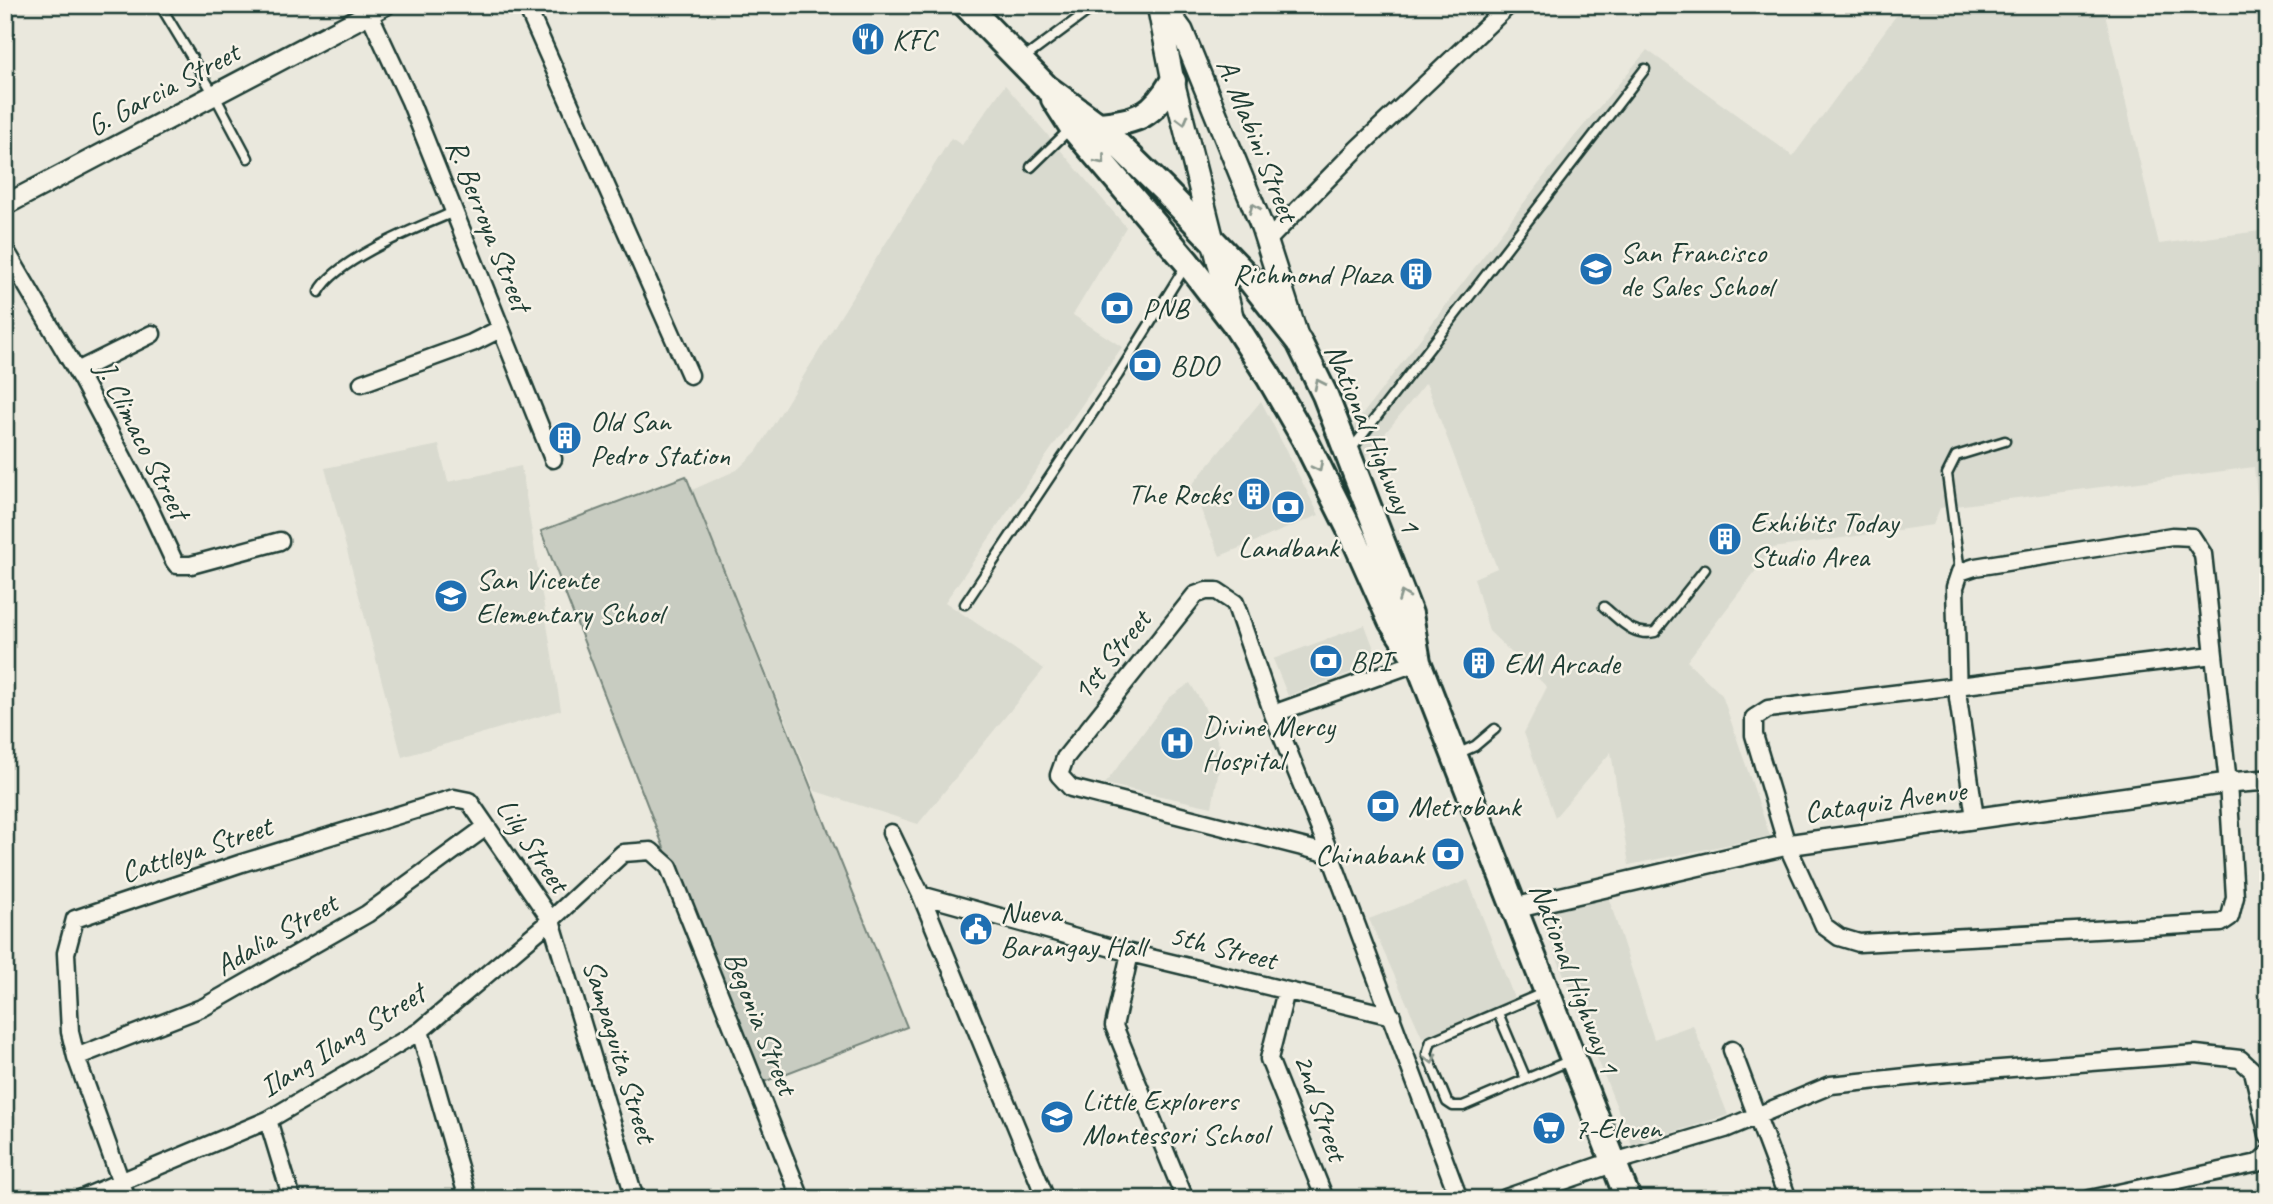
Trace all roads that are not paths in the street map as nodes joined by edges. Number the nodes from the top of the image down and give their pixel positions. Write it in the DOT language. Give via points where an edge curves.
graph roads {
  1 [pos="160,5"];
  2 [pos="526,5"];
  3 [pos="967,5"];
  4 [pos="1096,5"];
  5 [pos="1161,5"];
  6 [pos="1509,5"];
  7 [pos="377,9"];
  8 [pos="1020,61"];
  9 [pos="1644,69"];
  10 [pos="1173,80"];
  11 [pos="1046,87"];
  12 [pos="215,96"];
  13 [pos="1098,125"];
  14 [pos="1072,127"];
  15 [pos="248,158"];
  16 [pos="1031,167"];
  17 [pos="5,205"];
  18 [pos="454,212"];
  19 [pos="1267,242"];
  20 [pos="1215,243"];
  21 [pos="5,249"];
  22 [pos="1187,262"];
  23 [pos="319,292"];
  24 [pos="1234,323"];
  25 [pos="500,329"];
  26 [pos="152,334"];
  27 [pos="1299,342"];
  28 [pos="77,371"];
  29 [pos="690,375"];
  30 [pos="362,383"];
  31 [pos="2005,441"];
  32 [pos="1349,453"];
  33 [pos="554,459"];
  34 [pos="281,541"];
  35 [pos="1705,569"];
  36 [pos="1960,572"];
  37 [pos="965,604"];
  38 [pos="1604,607"];
  39 [pos="2213,655"];
  40 [pos="1418,662"];
  41 [pos="1957,686"];
  42 [pos="1273,714"];
  43 [pos="1495,729"];
  44 [pos="1455,754"];
  45 [pos="2268,780"];
  46 [pos="2228,783"];
  47 [pos="469,801"];
  48 [pos="1975,818"];
  49 [pos="486,827"];
  50 [pos="891,833"];
  51 [pos="1787,845"];
  52 [pos="1330,854"];
  53 [pos="669,867"];
  54 [pos="921,895"];
  55 [pos="1515,908"];
  56 [pos="551,920"];
  57 [pos="1130,953"];
  58 [pos="1286,991"];
  59 [pos="1548,991"];
  60 [pos="1498,1013"];
  61 [pos="1392,1016"];
  62 [pos="420,1031"];
  63 [pos="1732,1050"];
  64 [pos="76,1057"];
  65 [pos="1574,1059"];
  66 [pos="1526,1079"];
  67 [pos="1757,1115"];
  68 [pos="268,1120"];
  69 [pos="2268,1135"];
  70 [pos="2268,1154"];
  71 [pos="1614,1162"];
  72 [pos="122,1182"];
  73 [pos="80,1199"];
  74 [pos="127,1199"];
  75 [pos="292,1199"];
  76 [pos="468,1199"];
  77 [pos="635,1199"];
  78 [pos="801,1199"];
  79 [pos="1046,1199"];
  80 [pos="1185,1199"];
  81 [pos="1325,1199"];
  82 [pos="1459,1199"];
  83 [pos="1507,1199"];
  84 [pos="1628,1199"];
  85 [pos="1788,1199"];
  86 [pos="2090,1199"];
  1 -- 12 [label="lane"];
  2 -- 29 [label="street"];
  3 -- 8 [label="highway, National Highway 1"];
  4 -- 8 [label="lane"];
  5 -- 10 [label="main road, A. Mabini Street"];
  19 -- 5 [label="main road, A. Mabini Street, one-way" via="1182,31"];
  6 -- 19 [label="street"];
  7 -- 12 [label="street, G. Garcia Street"];
  7 -- 18 [label="street, R. Berroya Street"];
  8 -- 11 [label="highway, National Highway 1"];
  9 -- 32 [label="lane"];
  10 -- 13 [label="highway" via="1145,115"];
  10 -- 20 [label="main road, A. Mabini Street, one-way"];
  11 -- 13 [label="highway, National Highway 1"];
  11 -- 14 [label="highway, National Highway 1"];
  12 -- 15 [label="lane"];
  12 -- 17 [label="street, G. Garcia Street"];
  13 -- 20 [label="highway, National Highway 1"];
  14 -- 16 [label="lane"];
  14 -- 22 [label="highway, National Highway 1, one-way"];
  18 -- 23 [label="lane" via="393,239 334,273"];
  18 -- 25 [label="street, R. Berroya Street"];
  19 -- 27 [label="main road, A. Mabini Street"];
  20 -- 24 [label="main road, A. Mabini Street"];
  20 -- 27 [label="highway, National Highway 1"];
  21 -- 28 [label="street, J. Climaco Street"];
  22 -- 24 [label="highway, National Highway 1"];
  22 -- 37 [label="lane" via="1118,375"];
  24 -- 40 [label="highway, National Highway 1, one-way" via="1298,428 1391,621"];
  25 -- 30 [label="street"];
  25 -- 33 [label="street, R. Berroya Street"];
  26 -- 28 [label="street"];
  32 -- 27 [label="highway, National Highway 1, one-way"];
  28 -- 34 [label="street, J. Climaco Street" via="177,565"];
  31 -- 36 [label="lane" via="1956,457 1950,464 1947,474"];
  40 -- 32 [label="highway, National Highway 1, one-way" via="1410,614"];
  35 -- 38 [label="lane" via="1655,632 1635,632"];
  36 -- 39 [label="street" via="2172,536 2192,537 2203,554"];
  36 -- 41 [label="street" via="1955,587"];
  39 -- 41 [label="street"];
  39 -- 46 [label="street"];
  40 -- 42 [label="street"];
  40 -- 44 [label="highway, National Highway 1"];
  41 -- 48 [label="street"];
  41 -- 51 [label="street" via="1760,712 1754,719 1754,735"];
  42 -- 52 [label="street, 1st Street"];
  42 -- 52 [label="street, 1st Street" via="1235,603 1217,591 1206,591 1195,595 1073,747 1059,775 1071,788"];
  43 -- 44 [label="lane" via="1475,746"];
  44 -- 55 [label="highway, National Highway 1"];
  45 -- 46 [label="street, Cataquiz Avenue"];
  46 -- 48 [label="street, Cataquiz Avenue"];
  46 -- 51 [label="street" via="2235,897 2230,917 2210,925 1859,943 1824,926"];
  47 -- 49 [label="street, Lily Street"];
  47 -- 64 [label="street, Cattleya Street" via="454,798 75,919 66,953"];
  48 -- 51 [label="street, Cataquiz Avenue"];
  49 -- 56 [label="street, Lily Street"];
  49 -- 64 [label="street, Adalia Street" via="367,914 204,1007"];
  50 -- 54 [label="street"];
  51 -- 55 [label="street, Cataquiz Avenue"];
  52 -- 61 [label="street, 1st Street"];
  53 -- 56 [label="street, Ilang Ilang Street" via="651,851 623,853"];
  53 -- 78 [label="street, Begonia Street"];
  54 -- 57 [label="street, 5th Street"];
  54 -- 79 [label="street"];
  55 -- 59 [label="highway, National Highway 1"];
  56 -- 62 [label="street, Ilang Ilang Street"];
  56 -- 77 [label="street, Sampaguita Street"];
  57 -- 58 [label="street, 5th Street"];
  57 -- 80 [label="street" via="1114,1026"];
  58 -- 61 [label="street, 5th Street"];
  58 -- 81 [label="street, 2nd Street" via="1269,1059"];
  59 -- 60 [label="lane"];
  59 -- 65 [label="highway, National Highway 1"];
  60 -- 66 [label="lane"];
  60 -- 66 [label="lane, one-way" via="1431,1041 1427,1054 1441,1090 1453,1106 1463,1106"];
  61 -- 82 [label="street, 1st Street"];
  62 -- 68 [label="street, Ilang Ilang Street"];
  62 -- 76 [label="street"];
  63 -- 67 [label="street"];
  64 -- 72 [label="street"];
  65 -- 66 [label="lane"];
  65 -- 71 [label="highway, National Highway 1"];
  67 -- 69 [label="street" via="1831,1085 2196,1054 2240,1059 2253,1071"];
  67 -- 71 [label="street"];
  67 -- 85 [label="street"];
  68 -- 72 [label="street, Ilang Ilang Street"];
  68 -- 75 [label="street"];
  70 -- 86 [label="street" via="2258,1163"];
  71 -- 83 [label="street"];
  71 -- 84 [label="highway, National Highway 1"];
  72 -- 73 [label="street, Ilang Ilang Street"];
  72 -- 74 [label="street"];
}
